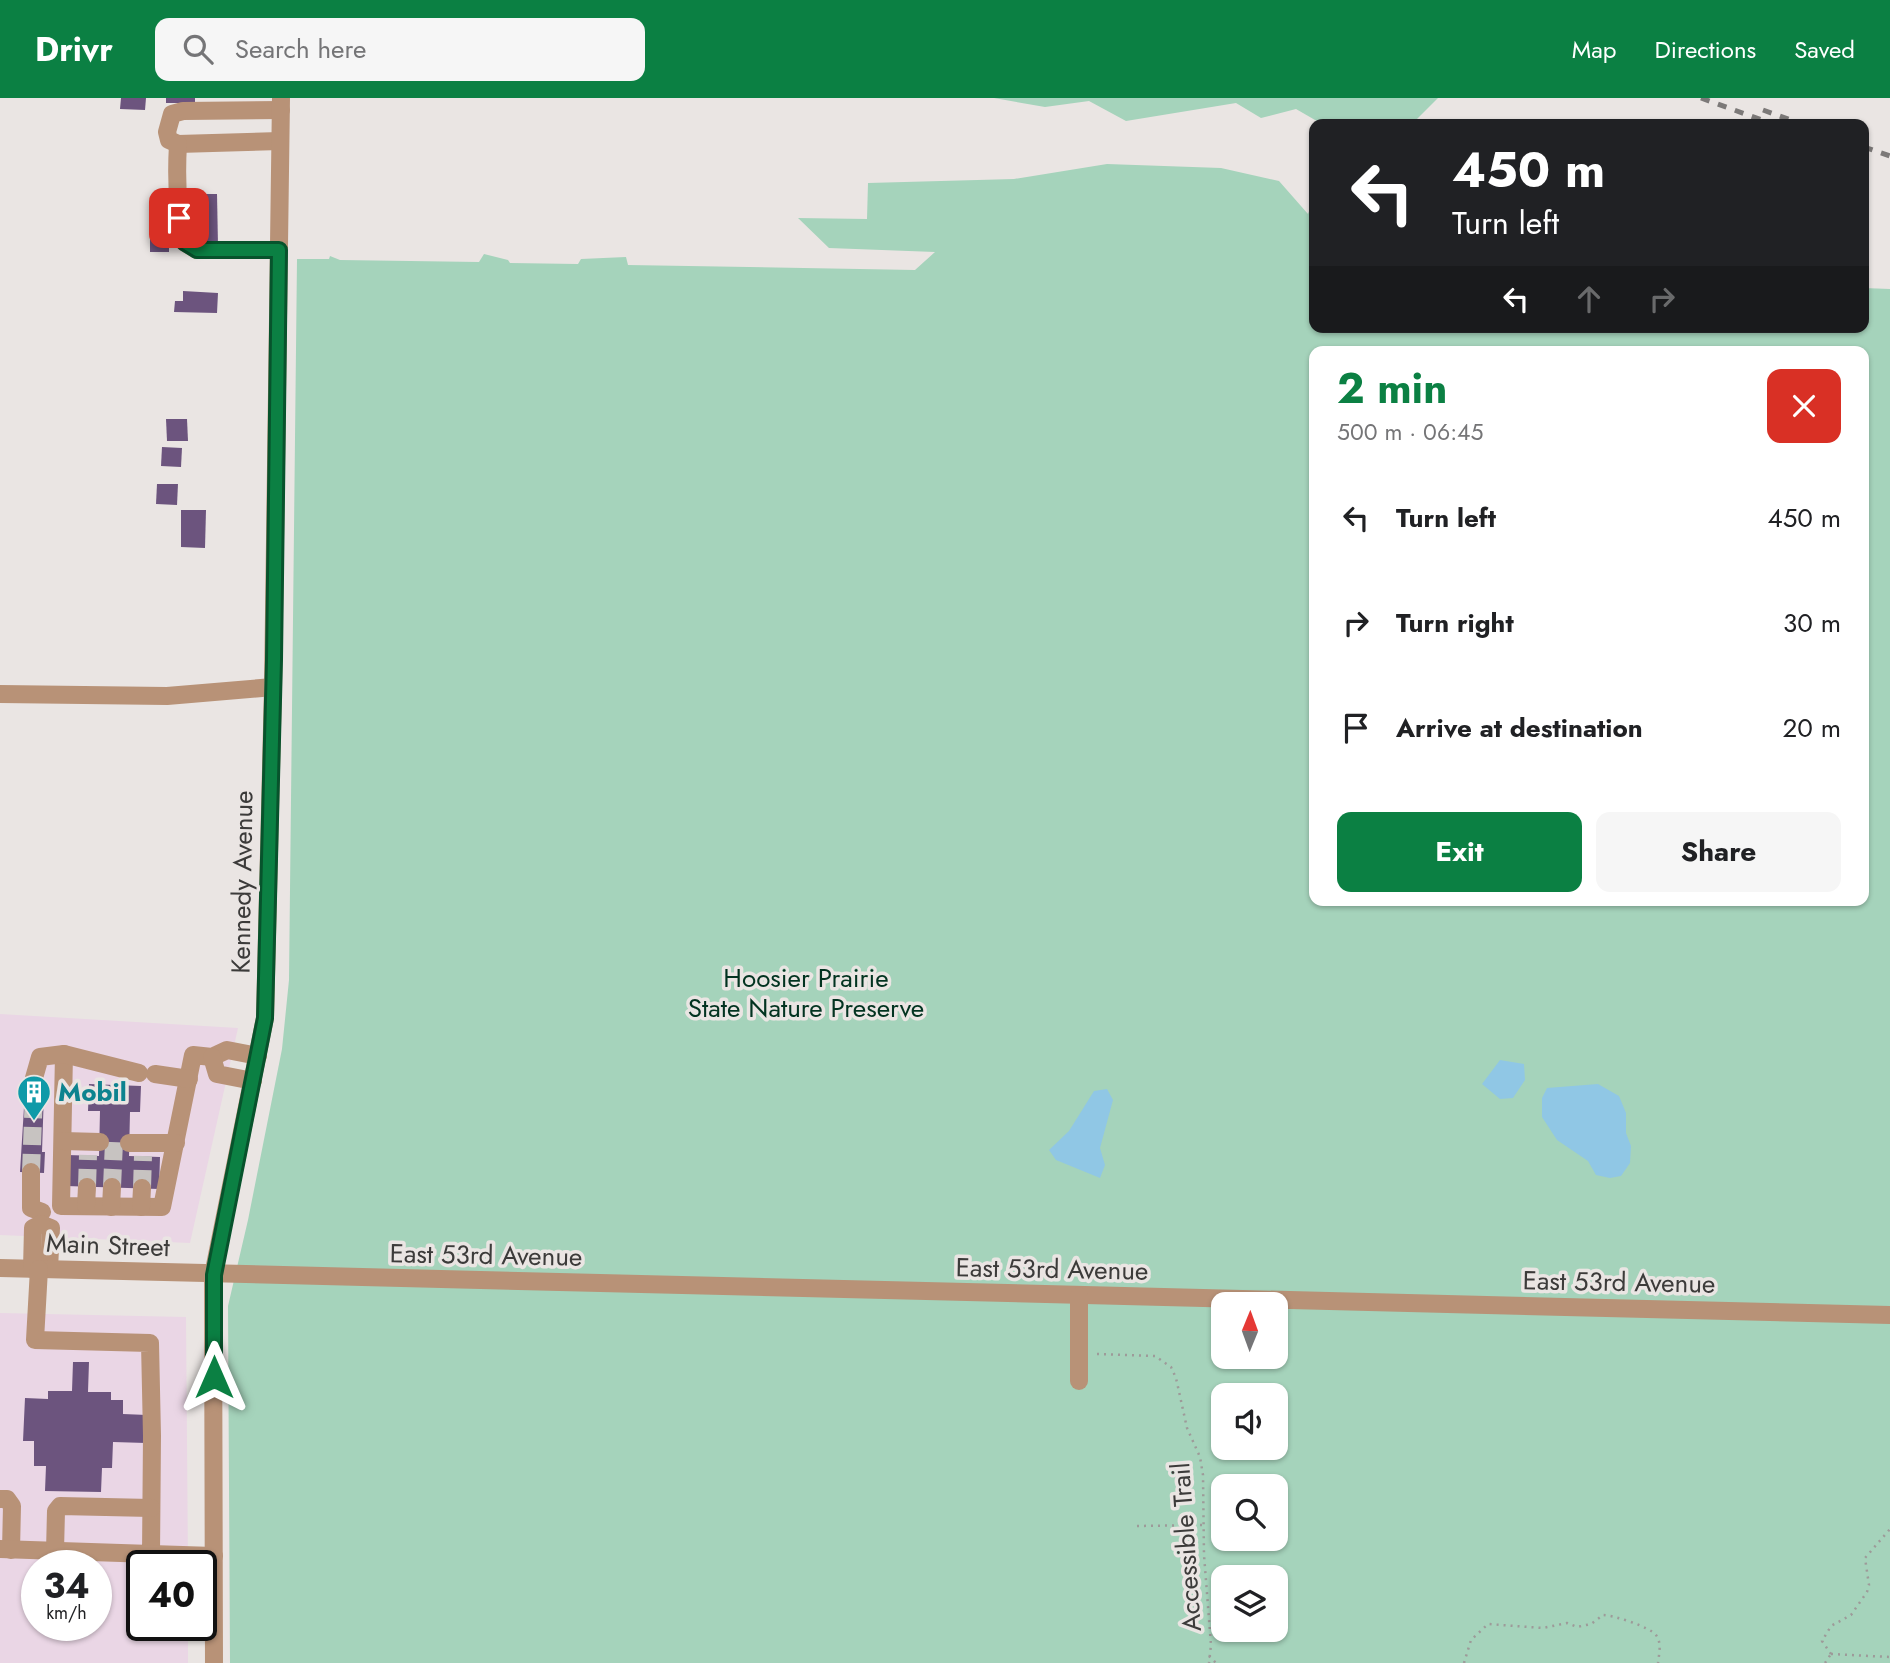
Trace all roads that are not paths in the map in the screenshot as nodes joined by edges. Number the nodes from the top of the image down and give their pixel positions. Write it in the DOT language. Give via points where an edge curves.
graph roads {
  1 [pos="281,104"];
  2 [pos="280,141"];
  3 [pos="178,144"];
  4 [pos="279,250"];
  5 [pos="273,687"];
  6 [pos="0,694"];
  7 [pos="64,1054"];
  8 [pos="258,1056"];
  9 [pos="212,1057"];
  10 [pos="189,1079"];
  11 [pos="253,1081"];
  12 [pos="34,1092"];
  13 [pos="63,1141"];
  14 [pos="176,1143"];
  15 [pos="92,1147"];
  16 [pos="138,1147"];
  17 [pos="31,1172"];
  18 [pos="87,1186"];
  19 [pos="112,1187"];
  20 [pos="142,1188"];
  21 [pos="61,1206"];
  22 [pos="86,1206"];
  23 [pos="111,1207"];
  24 [pos="141,1208"];
  25 [pos="41,1218"];
  26 [pos="0,1268"];
  27 [pos="40,1269"];
  28 [pos="214,1275"];
  29 [pos="1080,1296"];
  30 [pos="1890,1315"];
  31 [pos="1079,1381"];
  32 [pos="0,1499"];
  33 [pos="151,1508"];
  34 [pos="6,1549"];
  35 [pos="30,1550"];
  36 [pos="55,1550"];
  37 [pos="151,1550"];
  38 [pos="214,1550"];
  39 [pos="214,1641"];
  40 [pos="214,1663"];
  1 -- 2 [label="street, Kennedy Avenue"];
  1 -- 3 [label="street" via="172,114 167,132 169,140"];
  2 -- 3 [label="street"];
  2 -- 4 [label="street, Kennedy Avenue"];
  3 -- 4 [label="street" via="176,184 184,242 197,250"];
  4 -- 5 [label="street, Kennedy Avenue"];
  5 -- 6 [label="street" via="167,696"];
  5 -- 8 [label="street, Kennedy Avenue" via="265,1018"];
  7 -- 10 [label="street"];
  7 -- 12 [label="street" via="40,1057"];
  7 -- 13 [label="street"];
  8 -- 9 [label="street" via="227,1050"];
  8 -- 11 [label="street, Kennedy Avenue"];
  9 -- 10 [label="street" via="194,1055"];
  9 -- 11 [label="street" via="217,1074"];
  10 -- 14 [label="street"];
  11 -- 28 [label="street, Kennedy Avenue"];
  13 -- 15 [label="street"];
  13 -- 21 [label="street"];
  14 -- 16 [label="street"];
  14 -- 24 [label="street" via="162,1207"];
  17 -- 25 [label="street" via="31,1208"];
  18 -- 22 [label="street"];
  19 -- 23 [label="street"];
  20 -- 24 [label="street"];
  21 -- 22 [label="street"];
  21 -- 25 [label="street"];
  22 -- 23 [label="street"];
  23 -- 24 [label="street"];
  25 -- 27 [label="street" via="33,1228"];
  26 -- 27 [label="street, Main Street"];
  27 -- 28 [label="street, Main Street"];
  27 -- 33 [label="street" via="35,1340 150,1343"];
  28 -- 29 [label="street, East 53rd Avenue"];
  28 -- 38 [label="street, Kennedy Avenue"];
  29 -- 30 [label="street, East 53rd Avenue"];
  29 -- 31 [label="street"];
  32 -- 34 [label="street" via="7,1499 12,1506"];
  33 -- 36 [label="street" via="60,1506"];
  33 -- 37 [label="street"];
  34 -- 35 [label="street"];
  39 -- 40 [label="street, Kennedy Avenue"];
}
